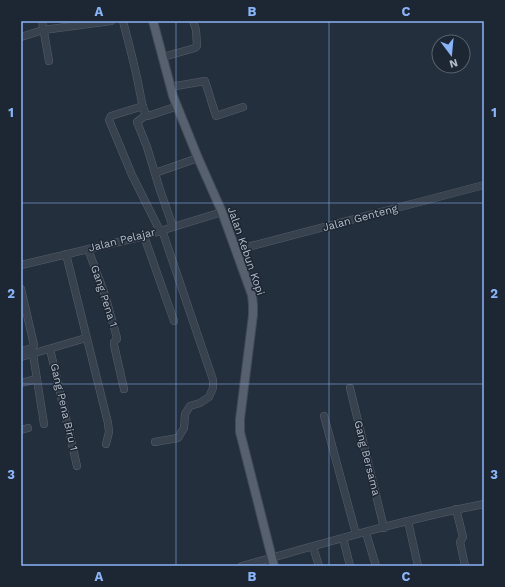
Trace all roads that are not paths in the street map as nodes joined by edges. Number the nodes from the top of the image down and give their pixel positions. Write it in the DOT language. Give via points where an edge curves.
graph roads {
  1 [pos="42,21"];
  2 [pos="111,21"];
  3 [pos="123,21"];
  4 [pos="153,21"];
  5 [pos="193,21"];
  6 [pos="43,30"];
  7 [pos="21,37"];
  8 [pos="163,57"];
  9 [pos="49,61"];
  10 [pos="170,87"];
  11 [pos="142,106"];
  12 [pos="178,106"];
  13 [pos="244,107"];
  14 [pos="146,115"];
  15 [pos="198,158"];
  16 [pos="155,173"];
  17 [pos="484,185"];
  18 [pos="222,212"];
  19 [pos="173,227"];
  20 [pos="161,231"];
  21 [pos="144,236"];
  22 [pos="88,249"];
  23 [pos="236,250"];
  24 [pos="66,254"];
  25 [pos="21,265"];
  26 [pos="21,288"];
  27 [pos="174,321"];
  28 [pos="86,338"];
  29 [pos="50,349"];
  30 [pos="21,351"];
  31 [pos="33,354"];
  32 [pos="21,357"];
  33 [pos="37,378"];
  34 [pos="21,383"];
  35 [pos="350,388"];
  36 [pos="124,390"];
  37 [pos="324,416"];
  38 [pos="44,424"];
  39 [pos="155,442"];
  40 [pos="106,444"];
  41 [pos="78,466"];
  42 [pos="484,504"];
  43 [pos="456,509"];
  44 [pos="408,521"];
  45 [pos="384,528"];
  46 [pos="366,533"];
  47 [pos="356,534"];
  48 [pos="343,538"];
  49 [pos="313,547"];
  50 [pos="273,557"];
  51 [pos="242,566"];
  52 [pos="274,566"];
  53 [pos="319,566"];
  54 [pos="350,566"];
  55 [pos="376,566"];
  56 [pos="418,566"];
  57 [pos="465,566"];
  1 -- 6 [label="street"];
  2 -- 6 [label="street"];
  3 -- 11 [label="street" via="138,78"];
  4 -- 8 [label="main road, Jalan Kebun Kopi"];
  5 -- 8 [label="street" via="197,46"];
  6 -- 7 [label="street"];
  6 -- 9 [label="street"];
  8 -- 10 [label="main road, Jalan Kebun Kopi"];
  10 -- 12 [label="main road, Jalan Kebun Kopi"];
  10 -- 13 [label="street" via="205,81 216,116"];
  11 -- 14 [label="street"];
  11 -- 20 [label="street" via="111,116 109,120 132,175"];
  12 -- 14 [label="street"];
  12 -- 15 [label="main road, Jalan Kebun Kopi"];
  14 -- 16 [label="street" via="137,122"];
  15 -- 16 [label="street"];
  15 -- 18 [label="main road, Jalan Kebun Kopi"];
  16 -- 19 [label="street"];
  17 -- 23 [label="street, Jalan Genteng"];
  18 -- 19 [label="street, Jalan Pelajar"];
  18 -- 23 [label="main road, Jalan Kebun Kopi"];
  19 -- 20 [label="street, Jalan Pelajar"];
  20 -- 21 [label="street, Jalan Pelajar"];
  20 -- 39 [label="street" via="213,380 213,388 209,397 190,406 185,414 184,428 178,438"];
  21 -- 22 [label="street, Jalan Pelajar"];
  21 -- 27 [label="street"];
  22 -- 24 [label="street, Jalan Pelajar"];
  22 -- 36 [label="street, Gang Pena 1" via="117,338 113,344"];
  23 -- 50 [label="main road, Jalan Kebun Kopi" via="253,305 240,432"];
  24 -- 25 [label="street, Jalan Pelajar"];
  24 -- 28 [label="street"];
  26 -- 30 [label="street" via="34,345"];
  28 -- 29 [label="street"];
  28 -- 40 [label="street" via="109,428"];
  29 -- 31 [label="street"];
  29 -- 41 [label="street, Gang Pena Biru 1"];
  31 -- 32 [label="street"];
  31 -- 33 [label="street"];
  33 -- 34 [label="street"];
  33 -- 38 [label="street"];
  35 -- 45 [label="street, Gang Bersama"];
  37 -- 47 [label="street"];
  42 -- 43 [label="street"];
  43 -- 44 [label="street"];
  43 -- 57 [label="street" via="463,537 460,542"];
  44 -- 45 [label="street"];
  44 -- 56 [label="street"];
  45 -- 46 [label="street"];
  46 -- 47 [label="street"];
  46 -- 55 [label="street"];
  47 -- 48 [label="street"];
  48 -- 49 [label="street"];
  48 -- 54 [label="street"];
  49 -- 50 [label="street"];
  49 -- 53 [label="street"];
  50 -- 51 [label="street"];
  50 -- 52 [label="main road, Jalan Kebun Kopi"];
}
